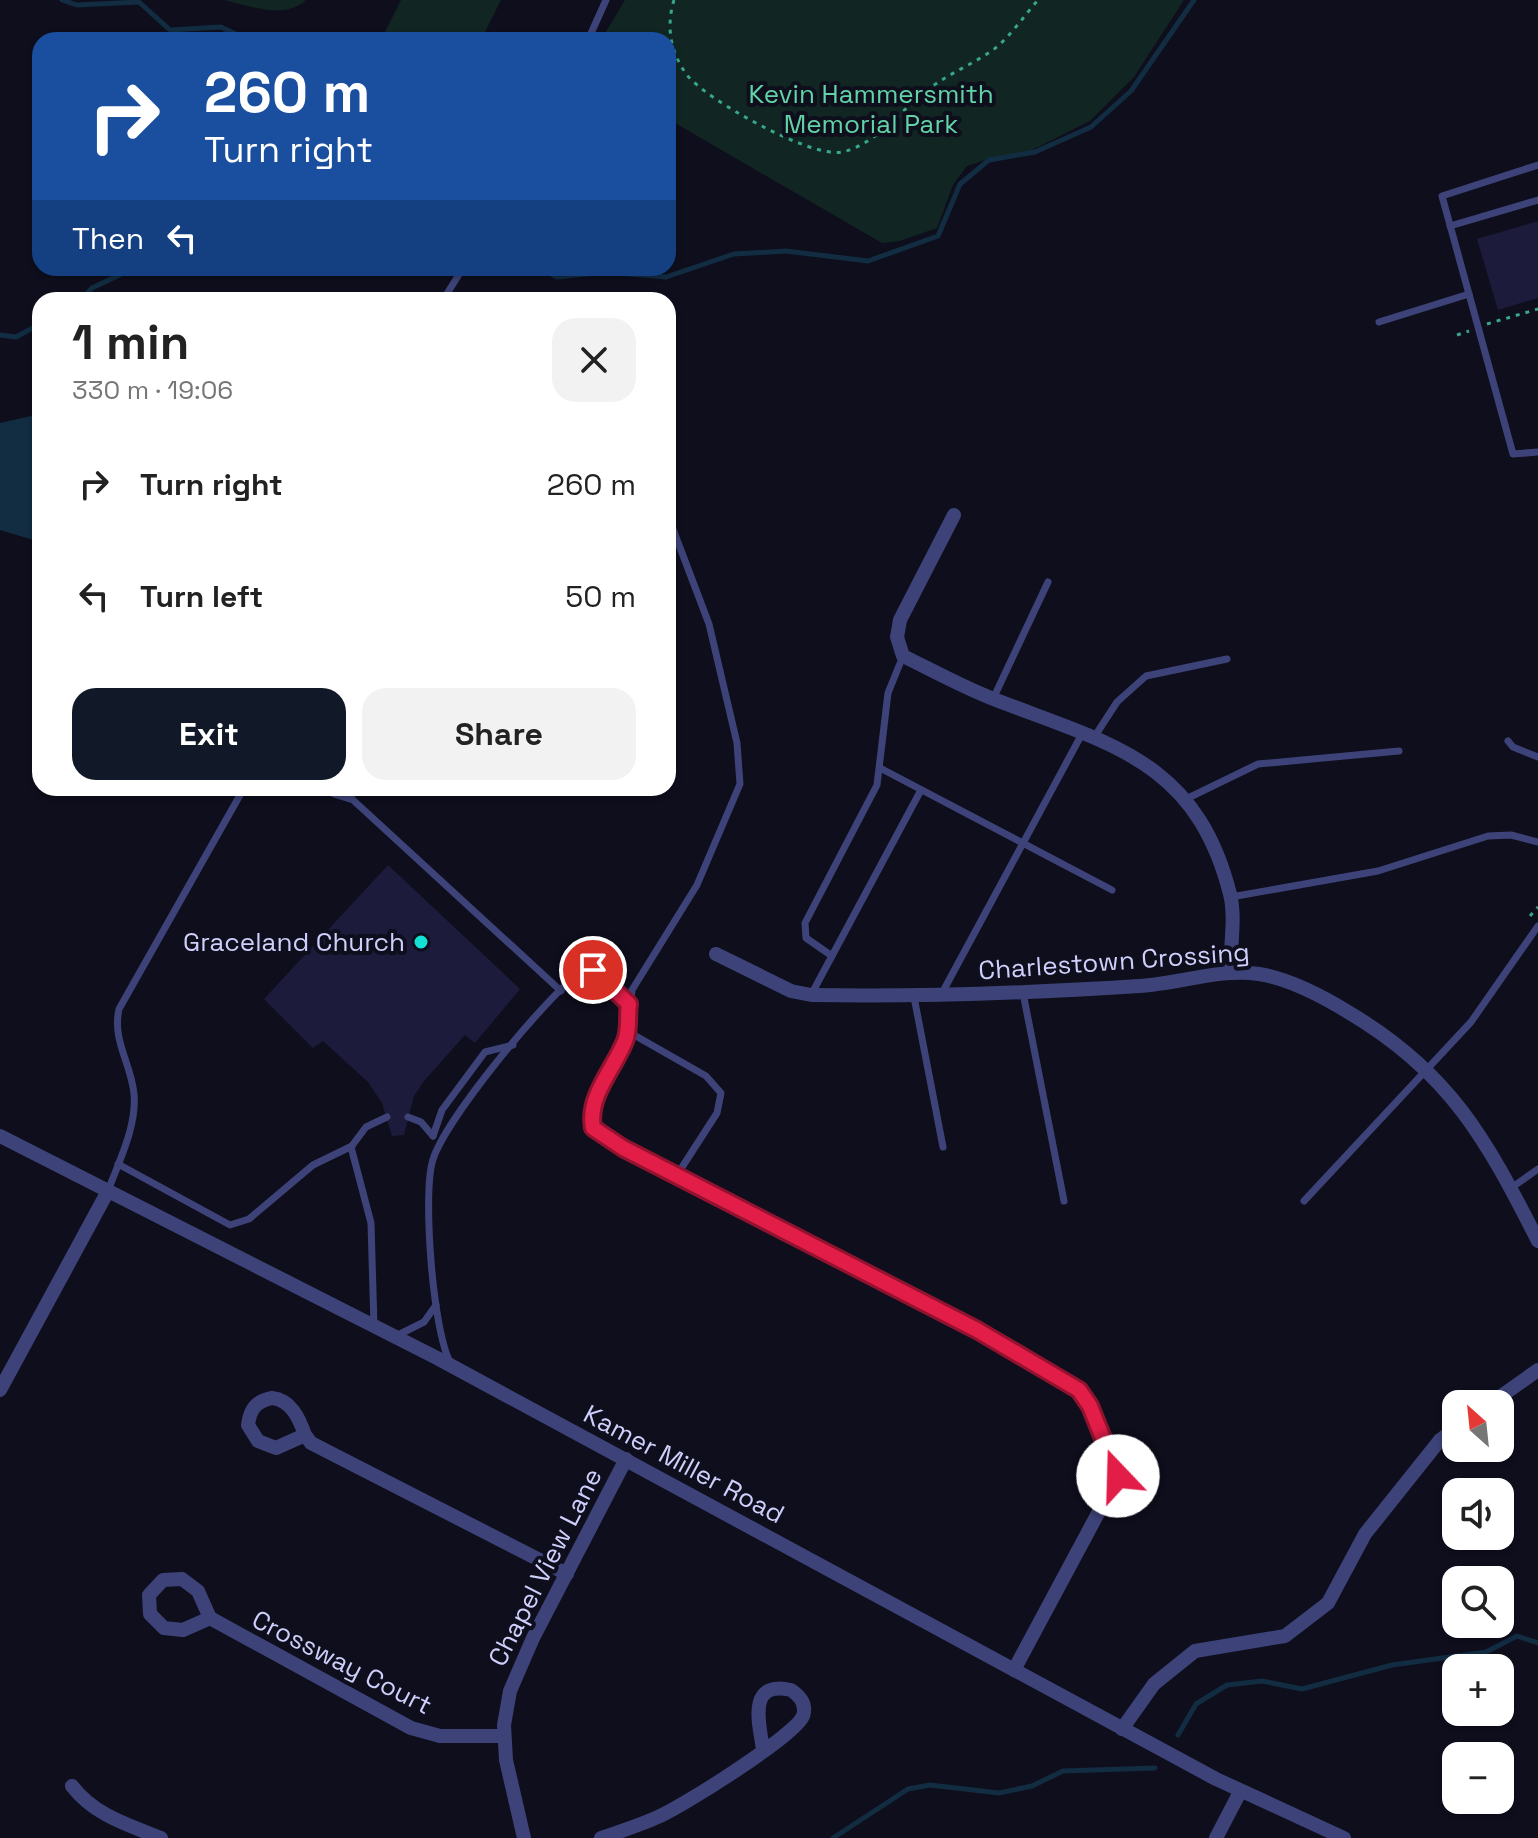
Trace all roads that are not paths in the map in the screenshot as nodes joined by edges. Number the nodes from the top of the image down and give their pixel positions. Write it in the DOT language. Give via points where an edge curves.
graph roads {
  1 [pos="606,0"];
  2 [pos="592,32"];
  3 [pos="1538,165"];
  4 [pos="1538,200"];
  5 [pos="1450,226"];
  6 [pos="1469,294"];
  7 [pos="1379,322"];
  8 [pos="1538,452"];
  9 [pos="954,515"];
  10 [pos="676,537"];
  11 [pos="1048,582"];
  12 [pos="903,656"];
  13 [pos="1227,659"];
  14 [pos="993,699"];
  15 [pos="1089,734"];
  16 [pos="1508,741"];
  17 [pos="1399,751"];
  18 [pos="1538,757"];
  19 [pos="880,768"];
  20 [pos="921,790"];
  21 [pos="239,796"];
  22 [pos="342,796"];
  23 [pos="349,798"];
  24 [pos="1186,799"];
  25 [pos="1022,842"];
  26 [pos="1538,842"];
  27 [pos="1112,890"];
  28 [pos="1231,897"];
  29 [pos="1538,926"];
  30 [pos="716,954"];
  31 [pos="832,956"];
  32 [pos="1230,973"];
  33 [pos="561,991"];
  34 [pos="1023,993"];
  35 [pos="811,995"];
  36 [pos="914,997"];
  37 [pos="940,997"];
  38 [pos="629,1004"];
  39 [pos="628,1027"];
  40 [pos="513,1045"];
  41 [pos="1429,1070"];
  42 [pos="387,1117"];
  43 [pos="408,1117"];
  44 [pos="0,1136"];
  45 [pos="433,1136"];
  46 [pos="439,1145"];
  47 [pos="352,1146"];
  48 [pos="943,1147"];
  49 [pos="118,1164"];
  50 [pos="1538,1169"];
  51 [pos="677,1175"];
  52 [pos="1511,1188"];
  53 [pos="108,1191"];
  54 [pos="1064,1201"];
  55 [pos="1304,1201"];
  56 [pos="1538,1241"];
  57 [pos="436,1305"];
  58 [pos="374,1326"];
  59 [pos="394,1337"];
  60 [pos="453,1367"];
  61 [pos="1538,1370"];
  62 [pos="0,1390"];
  63 [pos="1510,1390"];
  64 [pos="305,1435"];
  65 [pos="1442,1438"];
  66 [pos="626,1459"];
  67 [pos="567,1574"];
  68 [pos="210,1618"];
  69 [pos="1014,1670"];
  70 [pos="1122,1729"];
  71 [pos="504,1736"];
  72 [pos="763,1749"];
  73 [pos="72,1786"];
  74 [pos="1240,1792"];
  75 [pos="161,1838"];
  76 [pos="524,1838"];
  77 [pos="601,1838"];
  78 [pos="1216,1838"];
  79 [pos="1344,1838"];
  1 -- 2 [label="lane"];
  3 -- 5 [label="lane" via="1442,196"];
  4 -- 5 [label="lane"];
  5 -- 6 [label="lane"];
  6 -- 7 [label="lane"];
  6 -- 8 [label="lane" via="1513,454"];
  9 -- 12 [label="street" via="900,620 897,637"];
  10 -- 38 [label="lane" via="709,624 737,743 740,784 697,885 651,956"];
  11 -- 14 [label="lane"];
  12 -- 14 [label="street"];
  12 -- 19 [label="lane" via="888,693"];
  13 -- 15 [label="lane" via="1146,676"];
  14 -- 15 [label="street"];
  15 -- 24 [label="street" via="1159,773"];
  15 -- 25 [label="lane"];
  16 -- 18 [label="lane"];
  17 -- 24 [label="lane" via="1258,764"];
  19 -- 20 [label="lane"];
  19 -- 31 [label="lane" via="877,785 805,923 806,938"];
  20 -- 25 [label="lane"];
  20 -- 31 [label="lane"];
  21 -- 49 [label="lane" via="119,1009 116,1033 131,1077 134,1109"];
  22 -- 23 [label="lane"];
  23 -- 33 [label="lane"];
  24 -- 28 [label="street" via="1197,812"];
  25 -- 27 [label="lane"];
  25 -- 37 [label="lane"];
  26 -- 28 [label="lane" via="1488,836 1378,871"];
  28 -- 32 [label="street"];
  29 -- 41 [label="lane" via="1490,1000"];
  30 -- 35 [label="street, Charlestown Crossing" via="791,991"];
  31 -- 35 [label="lane"];
  32 -- 34 [label="street, Charlestown Crossing" via="1145,986"];
  32 -- 41 [label="street, Charlestown Crossing" via="1257,974 1305,989 1373,1027"];
  33 -- 38 [label="lane" via="576,975 593,970"];
  33 -- 40 [label="lane"];
  34 -- 37 [label="street, Charlestown Crossing"];
  34 -- 54 [label="lane"];
  35 -- 36 [label="street, Charlestown Crossing"];
  36 -- 37 [label="street, Charlestown Crossing"];
  36 -- 48 [label="lane"];
  38 -- 39 [label="lane"];
  39 -- 51 [label="street" via="600,1086 593,1128"];
  39 -- 51 [label="lane" via="706,1076 721,1093 717,1113"];
  40 -- 45 [label="lane" via="485,1052 442,1110"];
  40 -- 46 [label="lane"];
  41 -- 52 [label="street, Charlestown Crossing" via="1471,1121"];
  41 -- 55 [label="lane"];
  42 -- 47 [label="lane" via="366,1127"];
  43 -- 45 [label="lane"];
  44 -- 53 [label="street, Kamer Miller Road"];
  45 -- 46 [label="lane"];
  46 -- 57 [label="lane" via="429,1195"];
  47 -- 49 [label="lane" via="313,1165 238,1224 222,1223"];
  47 -- 58 [label="lane" via="371,1223"];
  49 -- 53 [label="lane"];
  50 -- 52 [label="lane"];
  51 -- 69 [label="street" via="977,1330 1079,1390 1090,1406 1118,1476"];
  52 -- 56 [label="street, Charlestown Crossing"];
  53 -- 58 [label="street, Kamer Miller Road"];
  53 -- 62 [label="street"];
  57 -- 59 [label="lane" via="424,1322"];
  57 -- 60 [label="lane" via="438,1329"];
  58 -- 59 [label="street, Kamer Miller Road"];
  59 -- 60 [label="street, Kamer Miller Road"];
  60 -- 66 [label="street, Kamer Miller Road"];
  61 -- 63 [label="street"];
  64 -- 67 [label="street" via="311,1443"];
  65 -- 70 [label="street" via="1365,1534 1328,1603 1285,1636 1195,1651 1154,1684"];
  66 -- 67 [label="street, Chapel View Lane"];
  66 -- 69 [label="street, Kamer Miller Road"];
  67 -- 71 [label="street, Chapel View Lane" via="515,1673"];
  68 -- 68 [label="street, Crossway Court" via="198,1591 182,1579 163,1580 149,1595 150,1614 164,1628 183,1630"];
  68 -- 71 [label="street, Crossway Court" via="411,1728 440,1736"];
  69 -- 70 [label="street, Kamer Miller Road"];
  70 -- 74 [label="street, Kamer Miller Road"];
  71 -- 76 [label="street, Chapel View Lane"];
  72 -- 77 [label="street" via="674,1809"];
  73 -- 75 [label="street" via="116,1821"];
  74 -- 78 [label="street"];
  74 -- 79 [label="street, Kamer Miller Road"];
}
